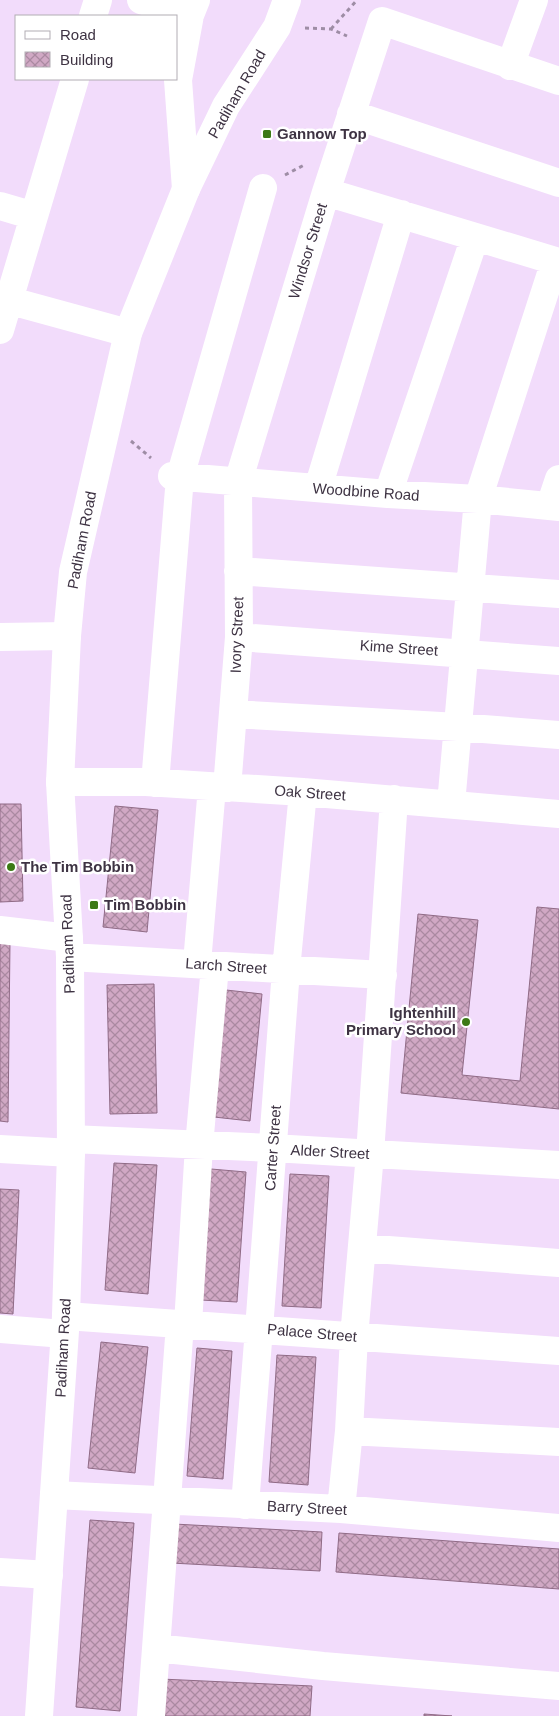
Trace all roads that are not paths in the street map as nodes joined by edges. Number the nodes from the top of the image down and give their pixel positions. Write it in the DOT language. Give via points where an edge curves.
graph roads {
  1 [pos="98,0"];
  2 [pos="141,0"];
  3 [pos="287,0"];
  4 [pos="300,0"];
  5 [pos="534,0"];
  6 [pos="193,8"];
  7 [pos="93,15"];
  8 [pos="277,27"];
  9 [pos="510,66"];
  10 [pos="75,80"];
  11 [pos="559,81"];
  12 [pos="351,114"];
  13 [pos="559,182"];
  14 [pos="186,188"];
  15 [pos="263,188"];
  16 [pos="326,192"];
  17 [pos="0,206"];
  18 [pos="401,214"];
  19 [pos="34,216"];
  20 [pos="475,237"];
  21 [pos="557,261"];
  22 [pos="4,299"];
  23 [pos="0,330"];
  24 [pos="128,333"];
  25 [pos="176,476"];
  26 [pos="559,479"];
  27 [pos="238,482"];
  28 [pos="318,488"];
  29 [pos="388,494"];
  30 [pos="478,499"];
  31 [pos="554,506"];
  32 [pos="238,571"];
  33 [pos="470,587"];
  34 [pos="559,594"];
  35 [pos="67,636"];
  36 [pos="0,637"];
  37 [pos="239,637"];
  38 [pos="464,653"];
  39 [pos="559,661"];
  40 [pos="233,714"];
  41 [pos="458,726"];
  42 [pos="559,735"];
  43 [pos="60,782"];
  44 [pos="155,783"];
  45 [pos="219,787"];
  46 [pos="303,792"];
  47 [pos="394,799"];
  48 [pos="451,804"];
  49 [pos="559,814"];
  50 [pos="0,930"];
  51 [pos="69,948"];
  52 [pos="206,964"];
  53 [pos="286,970"];
  54 [pos="383,975"];
  55 [pos="71,1146"];
  56 [pos="199,1146"];
  57 [pos="273,1148"];
  58 [pos="0,1149"];
  59 [pos="370,1154"];
  60 [pos="559,1166"];
  61 [pos="362,1248"];
  62 [pos="559,1263"];
  63 [pos="184,1324"];
  64 [pos="65,1325"];
  65 [pos="0,1329"];
  66 [pos="259,1329"];
  67 [pos="354,1337"];
  68 [pos="559,1351"];
  69 [pos="349,1431"];
  70 [pos="559,1442"];
  71 [pos="54,1495"];
  72 [pos="168,1501"];
  73 [pos="244,1505"];
  74 [pos="341,1509"];
  75 [pos="559,1528"];
  76 [pos="0,1572"];
  77 [pos="49,1575"];
  78 [pos="156,1648"];
  79 [pos="559,1686"];
  80 [pos="38,1716"];
  81 [pos="151,1716"];
  1 -- 7 [label="street"];
  2 -- 6 [label="street"];
  3 -- 8 [label="street, Padiham Road"];
  4 -- 8 [label="street"];
  5 -- 9 [label="street"];
  6 -- 14 [label="street, Padiham Road" via="178,80"];
  8 -- 14 [label="street, Padiham Road" via="226,106"];
  9 -- 11 [label="street"];
  9 -- 12 [label="street, Windsor Street" via="382,21"];
  10 -- 19 [label="street"];
  12 -- 13 [label="street"];
  12 -- 16 [label="street, Windsor Street"];
  14 -- 24 [label="street, Padiham Road"];
  15 -- 25 [label="street"];
  16 -- 18 [label="street"];
  16 -- 27 [label="street, Windsor Street"];
  17 -- 19 [label="street"];
  18 -- 20 [label="street"];
  18 -- 28 [label="street"];
  19 -- 22 [label="street"];
  20 -- 21 [label="street"];
  20 -- 29 [label="street"];
  21 -- 30 [label="street"];
  22 -- 23 [label="street"];
  22 -- 24 [label="street"];
  24 -- 35 [label="street, Padiham Road" via="73,572"];
  25 -- 27 [label="street, Woodbine Road"];
  25 -- 44 [label="street"];
  26 -- 31 [label="street"];
  27 -- 28 [label="street, Woodbine Road"];
  27 -- 32 [label="street, Ivory Street"];
  28 -- 29 [label="street, Woodbine Road"];
  29 -- 30 [label="street, Woodbine Road"];
  30 -- 31 [label="street, Woodbine Road"];
  30 -- 33 [label="street"];
  32 -- 33 [label="street"];
  32 -- 37 [label="street, Ivory Street"];
  33 -- 34 [label="street"];
  33 -- 38 [label="street"];
  35 -- 36 [label="street"];
  35 -- 43 [label="street, Padiham Road"];
  37 -- 38 [label="street, Kime Street"];
  37 -- 40 [label="street, Ivory Street"];
  38 -- 39 [label="street, Kime Street"];
  38 -- 41 [label="street"];
  40 -- 41 [label="street"];
  40 -- 45 [label="street, Ivory Street"];
  41 -- 42 [label="street"];
  41 -- 48 [label="street"];
  43 -- 44 [label="street, Oak Street"];
  43 -- 51 [label="street, Padiham Road"];
  44 -- 45 [label="street, Oak Street"];
  45 -- 46 [label="street, Oak Street"];
  45 -- 52 [label="street, Ivory Street"];
  46 -- 47 [label="street, Oak Street"];
  46 -- 53 [label="street, Carter Street"];
  47 -- 48 [label="street, Oak Street"];
  47 -- 54 [label="street"];
  48 -- 49 [label="street, Oak Street"];
  50 -- 51 [label="street, Larch Street"];
  51 -- 52 [label="street, Larch Street"];
  51 -- 55 [label="street, Padiham Road"];
  52 -- 53 [label="street, Larch Street"];
  52 -- 56 [label="street, Ivory Street"];
  53 -- 54 [label="street, Larch Street"];
  53 -- 57 [label="street, Carter Street"];
  54 -- 59 [label="street"];
  55 -- 56 [label="street, Alder Street"];
  55 -- 58 [label="street, Alder Street"];
  55 -- 64 [label="street, Padiham Road"];
  56 -- 57 [label="street, Alder Street"];
  56 -- 63 [label="street, Ivory Street"];
  57 -- 59 [label="street, Alder Street"];
  57 -- 66 [label="street, Carter Street"];
  59 -- 60 [label="street, Alder Street"];
  59 -- 61 [label="street"];
  61 -- 62 [label="street"];
  61 -- 67 [label="street"];
  63 -- 64 [label="street, Palace Street"];
  63 -- 66 [label="street, Palace Street"];
  63 -- 72 [label="street, Ivory Street"];
  64 -- 65 [label="street, Palace Street"];
  64 -- 71 [label="street, Padiham Road"];
  66 -- 67 [label="street, Palace Street"];
  66 -- 73 [label="street, Carter Street"];
  67 -- 68 [label="street, Palace Street"];
  67 -- 69 [label="street"];
  69 -- 70 [label="street"];
  69 -- 74 [label="street"];
  71 -- 72 [label="street, Barry Street"];
  71 -- 77 [label="street, Padiham Road"];
  72 -- 73 [label="street, Barry Street"];
  72 -- 78 [label="street, Ivory Street"];
  73 -- 74 [label="street, Barry Street"];
  74 -- 75 [label="street, Barry Street"];
  76 -- 77 [label="street"];
  77 -- 80 [label="street, Padiham Road"];
  78 -- 79 [label="street"];
  78 -- 81 [label="street, Ivory Street"];
}
